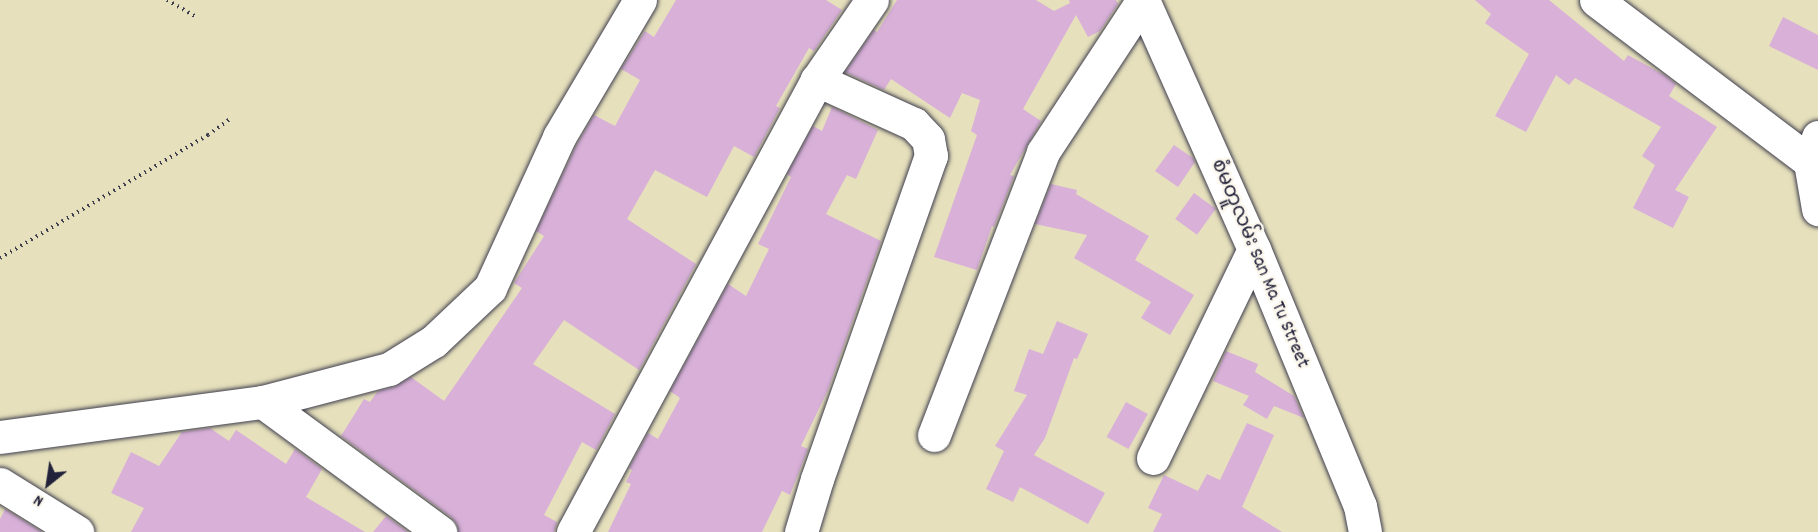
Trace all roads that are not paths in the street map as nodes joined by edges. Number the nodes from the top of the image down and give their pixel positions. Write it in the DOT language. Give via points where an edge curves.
graph roads {
  1 [pos="640,0"];
  2 [pos="872,0"];
  3 [pos="1143,0"];
  4 [pos="1596,0"];
  5 [pos="817,80"];
  6 [pos="1814,150"];
  7 [pos="1818,209"];
  8 [pos="1254,249"];
  9 [pos="263,402"];
  10 [pos="934,435"];
  11 [pos="0,437"];
  12 [pos="1153,458"];
  13 [pos="0,484"];
  14 [pos="77,532"];
  15 [pos="440,532"];
  16 [pos="573,532"];
  17 [pos="801,532"];
  18 [pos="1365,532"];
  1 -- 9 [label="street" via="559,137 490,288 435,341 389,369"];
  2 -- 5 [label="street"];
  3 -- 8 [label="street, စံမတူလမ်း San Ma Tu Street"];
  3 -- 10 [label="street" via="1043,152"];
  4 -- 6 [label="street"];
  5 -- 16 [label="street"];
  5 -- 17 [label="street" via="914,124 928,139 931,156"];
  6 -- 7 [label="street"];
  8 -- 12 [label="street"];
  8 -- 18 [label="street, စံမတူလမ်း San Ma Tu Street" via="1360,506"];
  9 -- 11 [label="street"];
  9 -- 15 [label="street"];
  13 -- 14 [label="street"];
}
